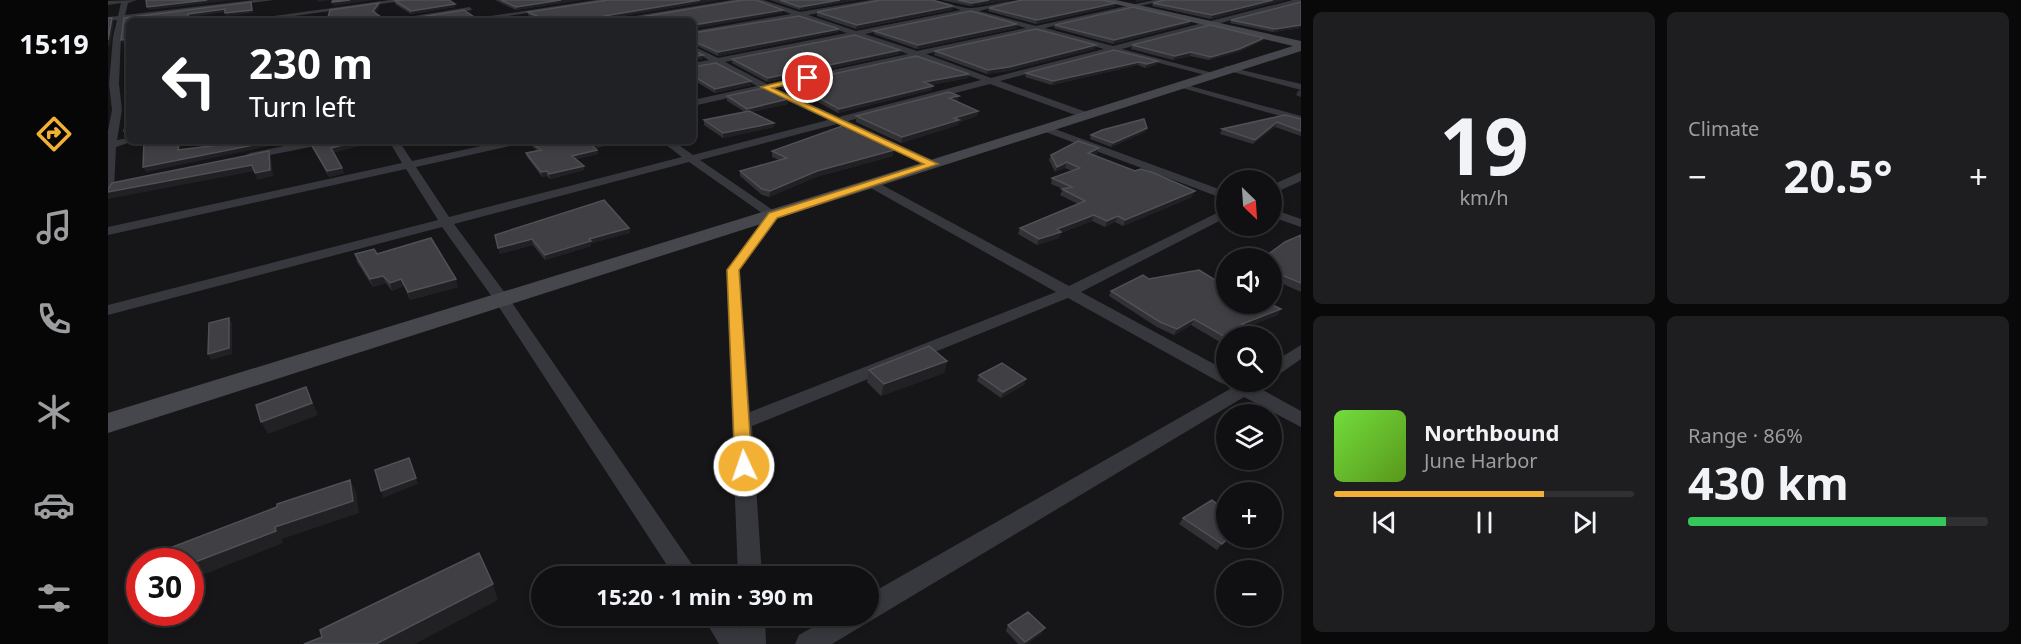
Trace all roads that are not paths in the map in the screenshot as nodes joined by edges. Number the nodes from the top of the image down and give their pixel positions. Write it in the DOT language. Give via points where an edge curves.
graph roads {
  1 [pos="128,0"];
  2 [pos="272,0"];
  3 [pos="406,0"];
  4 [pos="745,0"];
  5 [pos="757,0"];
  6 [pos="882,0"];
  7 [pos="932,0"];
  8 [pos="1021,0"];
  9 [pos="1103,0"];
  10 [pos="1163,0"];
  11 [pos="1301,0"];
  12 [pos="596,1"];
  13 [pos="1260,2"];
  14 [pos="108,3"];
  15 [pos="609,4"];
  16 [pos="470,5"];
  17 [pos="1280,6"];
  18 [pos="1133,7"];
  19 [pos="302,10"];
  20 [pos="970,10"];
  21 [pos="1301,10"];
  22 [pos="618,13"];
  23 [pos="801,14"];
  24 [pos="121,17"];
  25 [pos="258,18"];
  26 [pos="307,18"];
  27 [pos="403,18"];
  28 [pos="483,18"];
  29 [pos="497,18"];
  30 [pos="628,18"];
  31 [pos="643,18"];
  32 [pos="108,19"];
  33 [pos="1210,24"];
  34 [pos="1035,28"];
  35 [pos="696,32"];
  36 [pos="855,33"];
  37 [pos="112,38"];
  38 [pos="1301,45"];
  39 [pos="1114,49"];
  40 [pos="696,50"];
  41 [pos="917,54"];
  42 [pos="126,57"];
  43 [pos="111,59"];
  44 [pos="717,61"];
  45 [pos="696,65"];
  46 [pos="1219,72"];
  47 [pos="992,81"];
  48 [pos="115,84"];
  49 [pos="1182,85"];
  50 [pos="765,87"];
  51 [pos="1301,87"];
  52 [pos="696,102"];
  53 [pos="112,111"];
  54 [pos="1085,115"];
  55 [pos="1301,119"];
  56 [pos="840,120"];
  57 [pos="1044,128"];
  58 [pos="126,142"];
  59 [pos="310,144"];
  60 [pos="396,144"];
  61 [pos="506,144"];
  62 [pos="671,144"];
  63 [pos="109,145"];
  64 [pos="693,158"];
  65 [pos="234,159"];
  66 [pos="933,164"];
  67 [pos="411,165"];
  68 [pos="1301,176"];
  69 [pos="873,184"];
  70 [pos="111,185"];
  71 [pos="1282,185"];
  72 [pos="1216,192"];
  73 [pos="773,215"];
  74 [pos="1282,216"];
  75 [pos="1216,218"];
  76 [pos="446,223"];
  77 [pos="1301,223"];
  78 [pos="108,231"];
  79 [pos="1069,292"];
  80 [pos="502,300"];
  81 [pos="108,310"];
  82 [pos="1301,351"];
  83 [pos="1282,364"];
  84 [pos="1216,370"];
  85 [pos="1225,392"];
  86 [pos="1255,392"];
  87 [pos="1301,420"];
  88 [pos="108,423"];
  89 [pos="741,423"];
  90 [pos="681,566"];
  91 [pos="749,566"];
  92 [pos="879,602"];
  93 [pos="722,626"];
  94 [pos="752,626"];
  95 [pos="839,626"];
  96 [pos="734,644"];
  97 [pos="753,644"];
  98 [pos="808,644"];
  1 -- 14 [label="street"];
  1 -- 24 [label="street"];
  2 -- 24 [label="street"];
  3 -- 19 [label="street"];
  4 -- 31 [label="street"];
  5 -- 23 [label="street"];
  6 -- 23 [label="street"];
  7 -- 20 [label="street"];
  8 -- 20 [label="street"];
  9 -- 18 [label="street"];
  10 -- 18 [label="street"];
  11 -- 17 [label="street"];
  12 -- 15 [label="street"];
  12 -- 29 [label="street"];
  13 -- 17 [label="street"];
  16 -- 27 [label="street"];
  16 -- 28 [label="street"];
  17 -- 21 [label="street"];
  17 -- 33 [label="street"];
  18 -- 33 [label="street"];
  18 -- 34 [label="street"];
  19 -- 25 [label="street"];
  19 -- 26 [label="street"];
  20 -- 34 [label="street"];
  20 -- 36 [label="street"];
  22 -- 30 [label="street"];
  23 -- 35 [label="street"];
  23 -- 36 [label="street"];
  24 -- 32 [label="street"];
  24 -- 37 [label="street"];
  33 -- 38 [label="street"];
  33 -- 39 [label="street"];
  34 -- 39 [label="street"];
  34 -- 41 [label="street"];
  36 -- 41 [label="street"];
  36 -- 44 [label="street"];
  37 -- 43 [label="street"];
  38 -- 46 [label="street"];
  39 -- 46 [label="street"];
  39 -- 47 [label="street"];
  40 -- 44 [label="street"];
  41 -- 47 [label="street"];
  41 -- 50 [label="street"];
  42 -- 43 [label="street"];
  43 -- 48 [label="street"];
  44 -- 45 [label="street"];
  44 -- 50 [label="street"];
  46 -- 49 [label="street"];
  46 -- 51 [label="street"];
  47 -- 54 [label="street"];
  47 -- 56 [label="street"];
  48 -- 53 [label="street"];
  49 -- 54 [label="street"];
  49 -- 55 [label="street"];
  50 -- 52 [label="street"];
  50 -- 56 [label="street"];
  53 -- 63 [label="street"];
  54 -- 57 [label="street"];
  56 -- 64 [label="street"];
  56 -- 66 [label="street"];
  57 -- 66 [label="street"];
  57 -- 72 [label="street"];
  58 -- 63 [label="street"];
  59 -- 65 [label="street"];
  60 -- 67 [label="street"];
  61 -- 67 [label="street"];
  62 -- 64 [label="street"];
  63 -- 70 [label="street"];
  64 -- 73 [label="street"];
  64 -- 76 [label="street"];
  66 -- 69 [label="street"];
  67 -- 76 [label="street"];
  67 -- 78 [label="street"];
  68 -- 71 [label="street"];
  69 -- 73 [label="street"];
  69 -- 79 [label="street"];
  73 -- 80 [label="street"];
  73 -- 89 [label="street" via="733,270"];
  74 -- 77 [label="street"];
  75 -- 79 [label="street"];
  76 -- 80 [label="street"];
  76 -- 81 [label="street"];
  79 -- 84 [label="street"];
  79 -- 89 [label="street"];
  80 -- 88 [label="street"];
  80 -- 90 [label="street"];
  82 -- 83 [label="street"];
  85 -- 92 [label="street"];
  86 -- 87 [label="street"];
  89 -- 91 [label="street"];
  93 -- 96 [label="street"];
  94 -- 97 [label="street"];
  95 -- 98 [label="street"];
}
